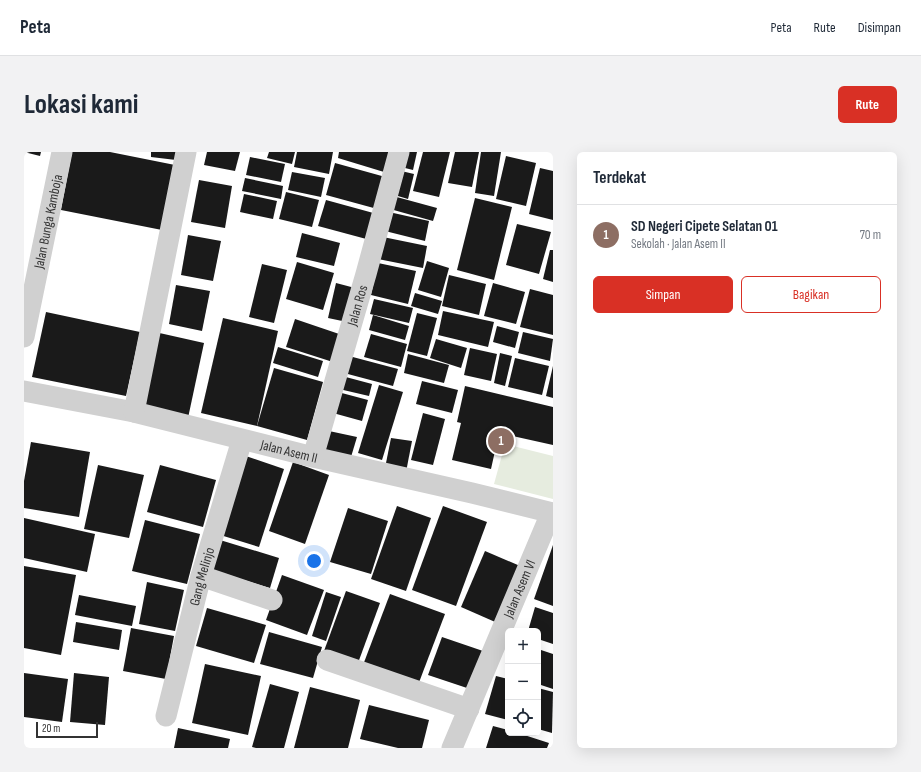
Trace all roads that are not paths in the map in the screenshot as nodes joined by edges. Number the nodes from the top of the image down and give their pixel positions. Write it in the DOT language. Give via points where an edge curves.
graph roads {
  1 [pos="62,152"];
  2 [pos="186,152"];
  3 [pos="399,152"];
  4 [pos="24,337"];
  5 [pos="24,391"];
  6 [pos="134,412"];
  7 [pos="242,440"];
  8 [pos="313,457"];
  9 [pos="552,513"];
  10 [pos="201,576"];
  11 [pos="272,600"];
  12 [pos="327,660"];
  13 [pos="469,709"];
  14 [pos="166,716"];
  15 [pos="452,748"];
  1 -- 4 [label="street, Jalan Bunga Kamboja"];
  2 -- 6 [label="street"];
  3 -- 8 [label="street, Jalan Ros"];
  5 -- 6 [label="street, Jalan Asem II"];
  6 -- 7 [label="street, Jalan Asem II"];
  7 -- 8 [label="street, Jalan Asem II"];
  7 -- 10 [label="street, Gang Melinjo"];
  8 -- 9 [label="street, Jalan Asem II"];
  9 -- 13 [label="street, Jalan Asem VI"];
  10 -- 11 [label="street"];
  10 -- 14 [label="street, Gang Melinjo"];
  12 -- 13 [label="street"];
  13 -- 15 [label="street, Jalan Asem VI"];
}
